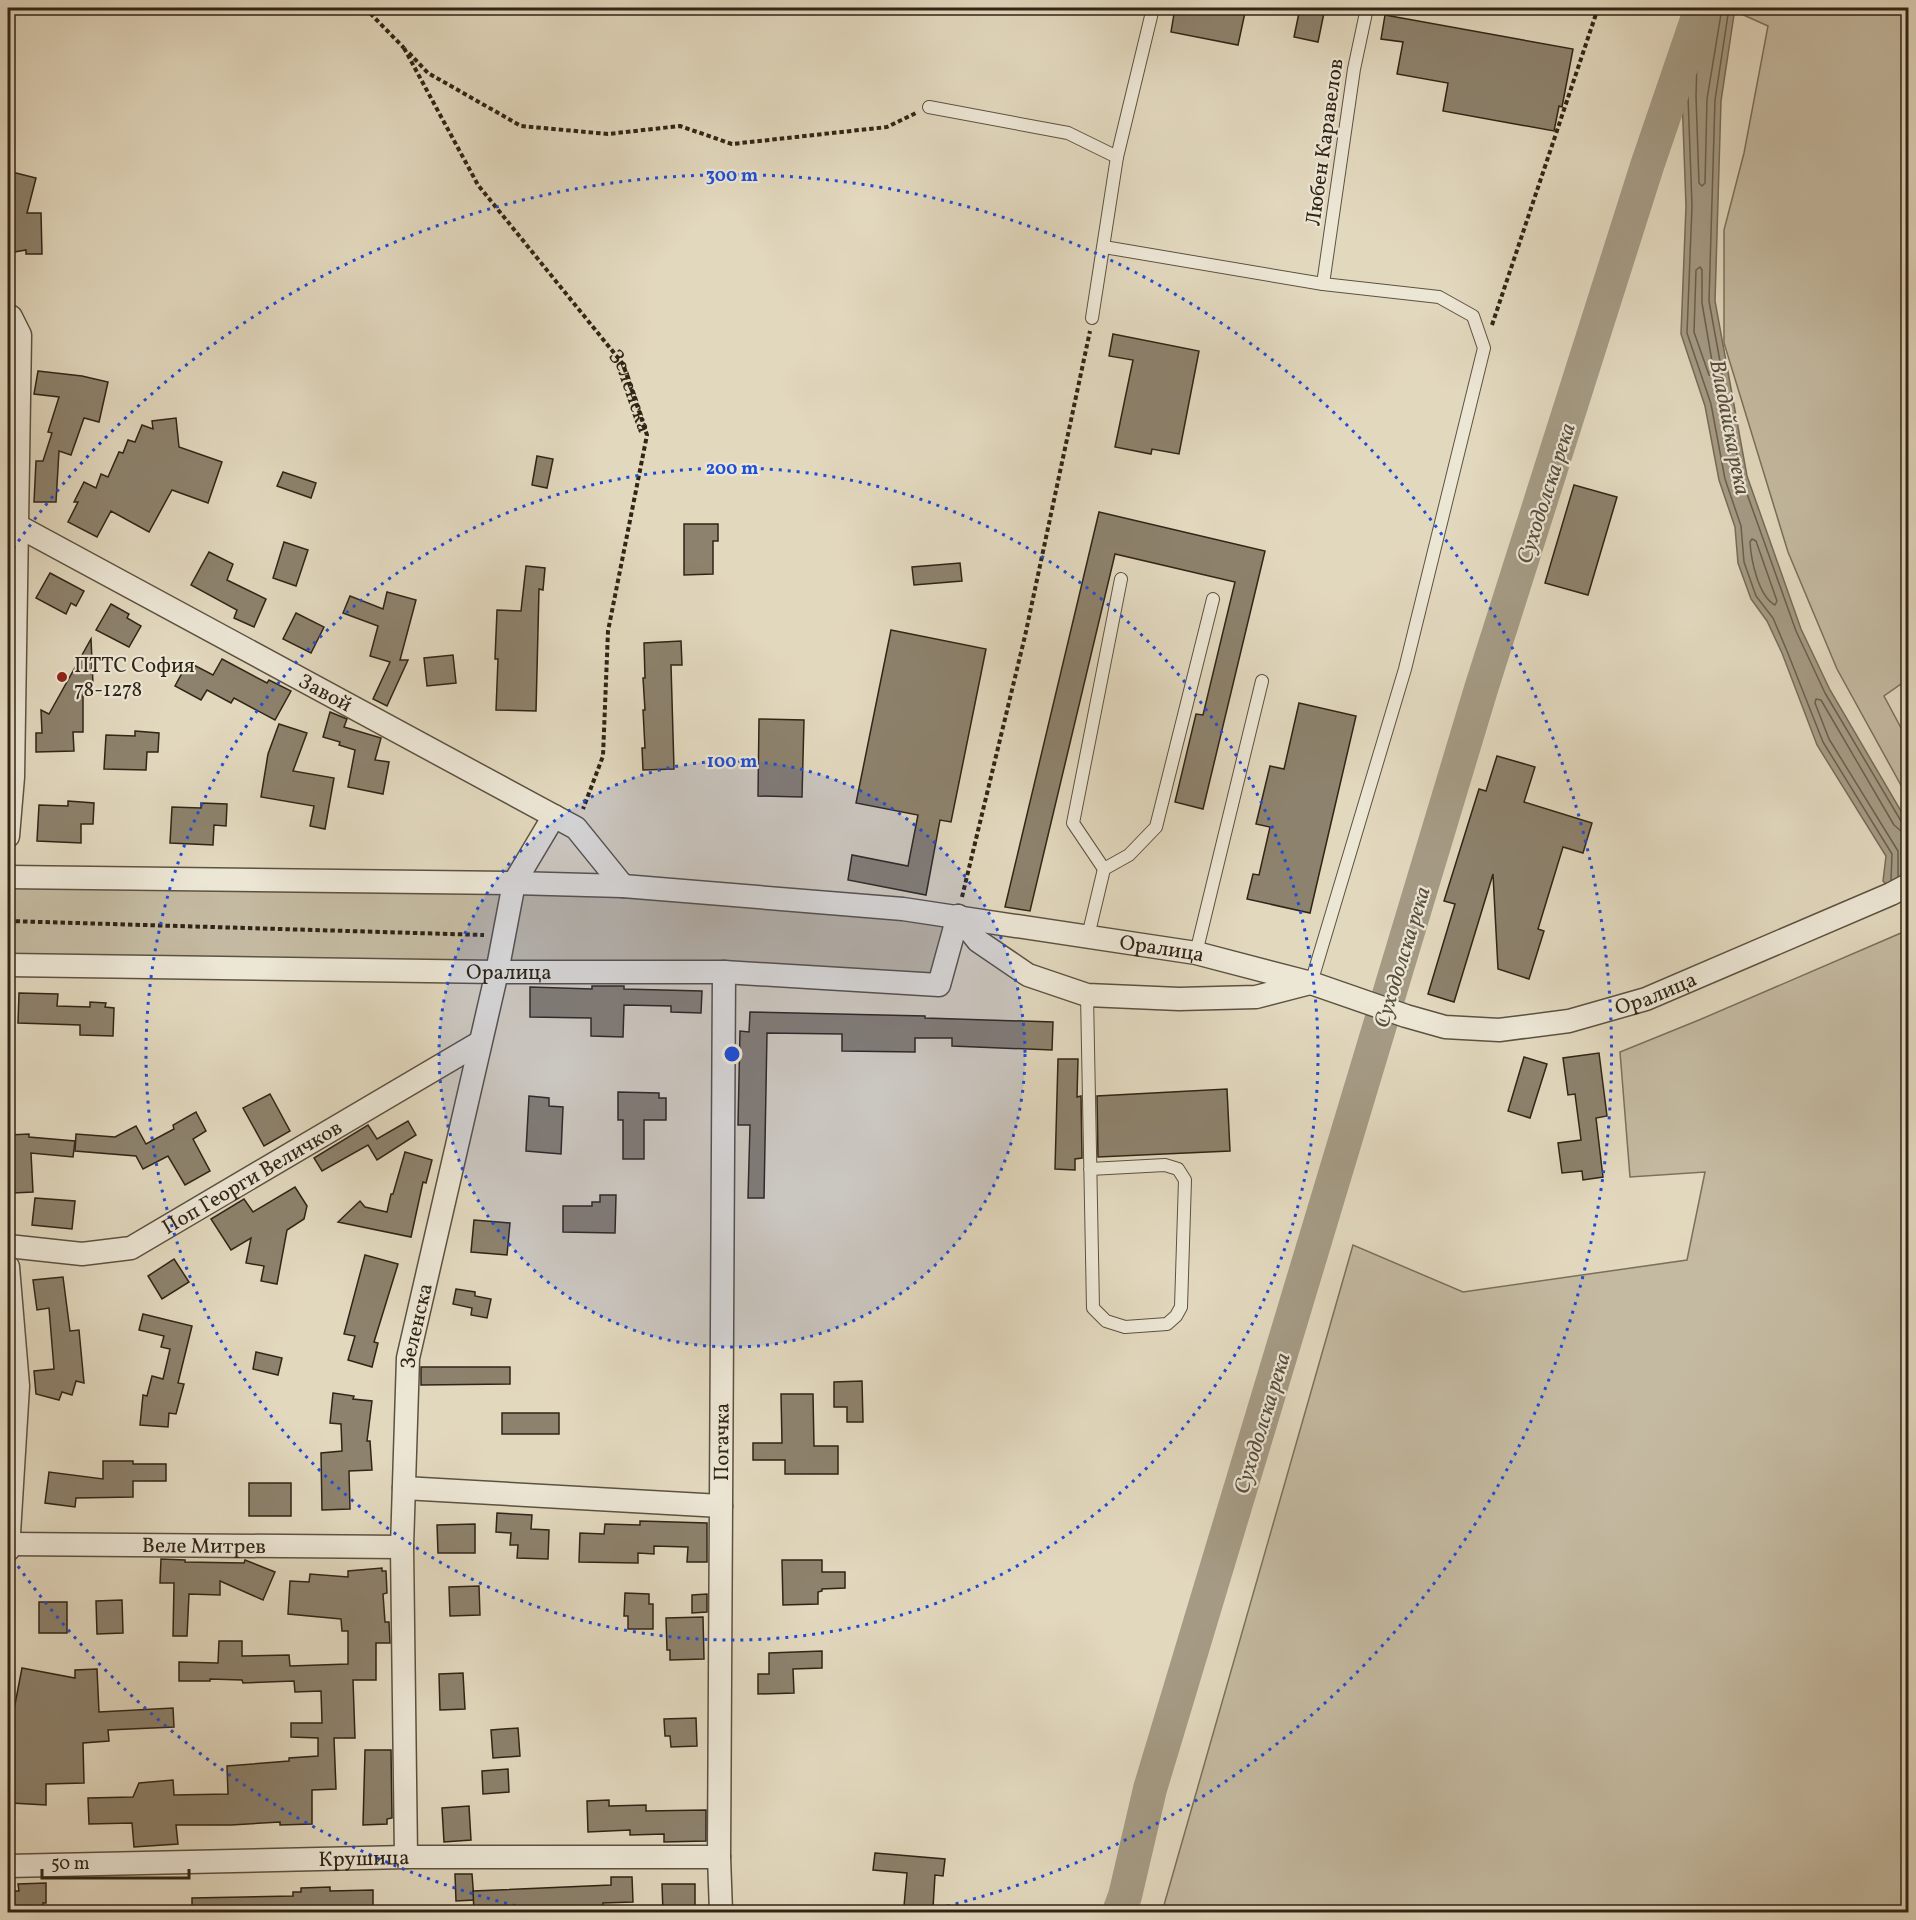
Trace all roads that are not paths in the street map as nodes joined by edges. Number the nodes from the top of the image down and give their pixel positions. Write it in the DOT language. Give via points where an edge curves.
graph roads {
  1 [pos="1152,8"];
  2 [pos="1367,8"];
  3 [pos="929,107"];
  4 [pos="1117,157"];
  5 [pos="1104,247"];
  6 [pos="1323,284"];
  7 [pos="9,316"];
  8 [pos="1092,318"];
  9 [pos="12,525"];
  10 [pos="1120,579"];
  11 [pos="1213,599"];
  12 [pos="1262,681"];
  13 [pos="554,816"];
  14 [pos="8,836"];
  15 [pos="1104,869"];
  16 [pos="8,877"];
  17 [pos="514,883"];
  18 [pos="623,886"];
  19 [pos="1900,890"];
  20 [pos="957,916"];
  21 [pos="1089,936"];
  22 [pos="1196,953"];
  23 [pos="8,965"];
  24 [pos="497,972"];
  25 [pos="724,972"];
  26 [pos="1311,983"];
  27 [pos="1087,995"];
  28 [pos="479,1043"];
  29 [pos="1090,1169"];
  30 [pos="8,1246"];
  31 [pos="8,1267"];
  32 [pos="10,1319"];
  33 [pos="404,1488"];
  34 [pos="721,1506"];
  35 [pos="8,1546"];
  36 [pos="402,1546"];
  37 [pos="406,1857"];
  38 [pos="719,1857"];
  39 [pos="8,1866"];
  40 [pos="721,1912"];
  1 -- 4 [label="lane"];
  2 -- 6 [label="lane, Любен Каравелов" via="1354,69"];
  3 -- 4 [label="lane" via="1068,134"];
  4 -- 5 [label="lane"];
  5 -- 6 [label="lane"];
  5 -- 8 [label="lane"];
  6 -- 26 [label="lane" via="1439,297 1473,316 1484,348 1405,669"];
  7 -- 9 [label="street" via="20,335"];
  9 -- 13 [label="street, Завой"];
  9 -- 14 [label="street" via="13,777"];
  10 -- 15 [label="lane" via="1073,823"];
  11 -- 15 [label="lane" via="1156,827 1129,855"];
  12 -- 22 [label="lane"];
  13 -- 17 [label="street, Зеленска"];
  13 -- 18 [label="street, Завой" via="576,828"];
  15 -- 21 [label="lane"];
  16 -- 17 [label="street, Оралица"];
  17 -- 18 [label="street, Оралица"];
  17 -- 24 [label="street, Зеленска"];
  18 -- 20 [label="street, Оралица"];
  19 -- 26 [label="street, Оралица" via="1647,999 1569,1021 1499,1030 1445,1028"];
  20 -- 21 [label="street, Оралица"];
  20 -- 25 [label="street, Оралица" via="939,985"];
  20 -- 27 [label="street" via="978,941 1028,975"];
  21 -- 22 [label="street, Оралица"];
  22 -- 26 [label="street, Оралица"];
  23 -- 24 [label="street, Оралица"];
  24 -- 25 [label="street, Оралица"];
  24 -- 28 [label="street, Зеленска"];
  25 -- 34 [label="street, Погачка"];
  26 -- 27 [label="street" via="1256,997"];
  27 -- 29 [label="lane"];
  28 -- 30 [label="street, Поп Георги Величков" via="131,1248 82,1254"];
  28 -- 33 [label="street, Зеленска" via="408,1358"];
  29 -- 29 [label="lane" via="1093,1308 1106,1321 1125,1327 1167,1324 1181,1307 1185,1180 1178,1169 1165,1165"];
  31 -- 32 [label="street"];
  32 -- 35 [label="street" via="18,1386"];
  33 -- 34 [label="street"];
  33 -- 36 [label="street, Зеленска"];
  34 -- 38 [label="street, Погачка"];
  35 -- 36 [label="street, Веле Митрев"];
  36 -- 37 [label="street, Зеленска"];
  37 -- 38 [label="street, Крушица"];
  37 -- 39 [label="street, Крушица"];
  38 -- 40 [label="street, Погачка"];
}
